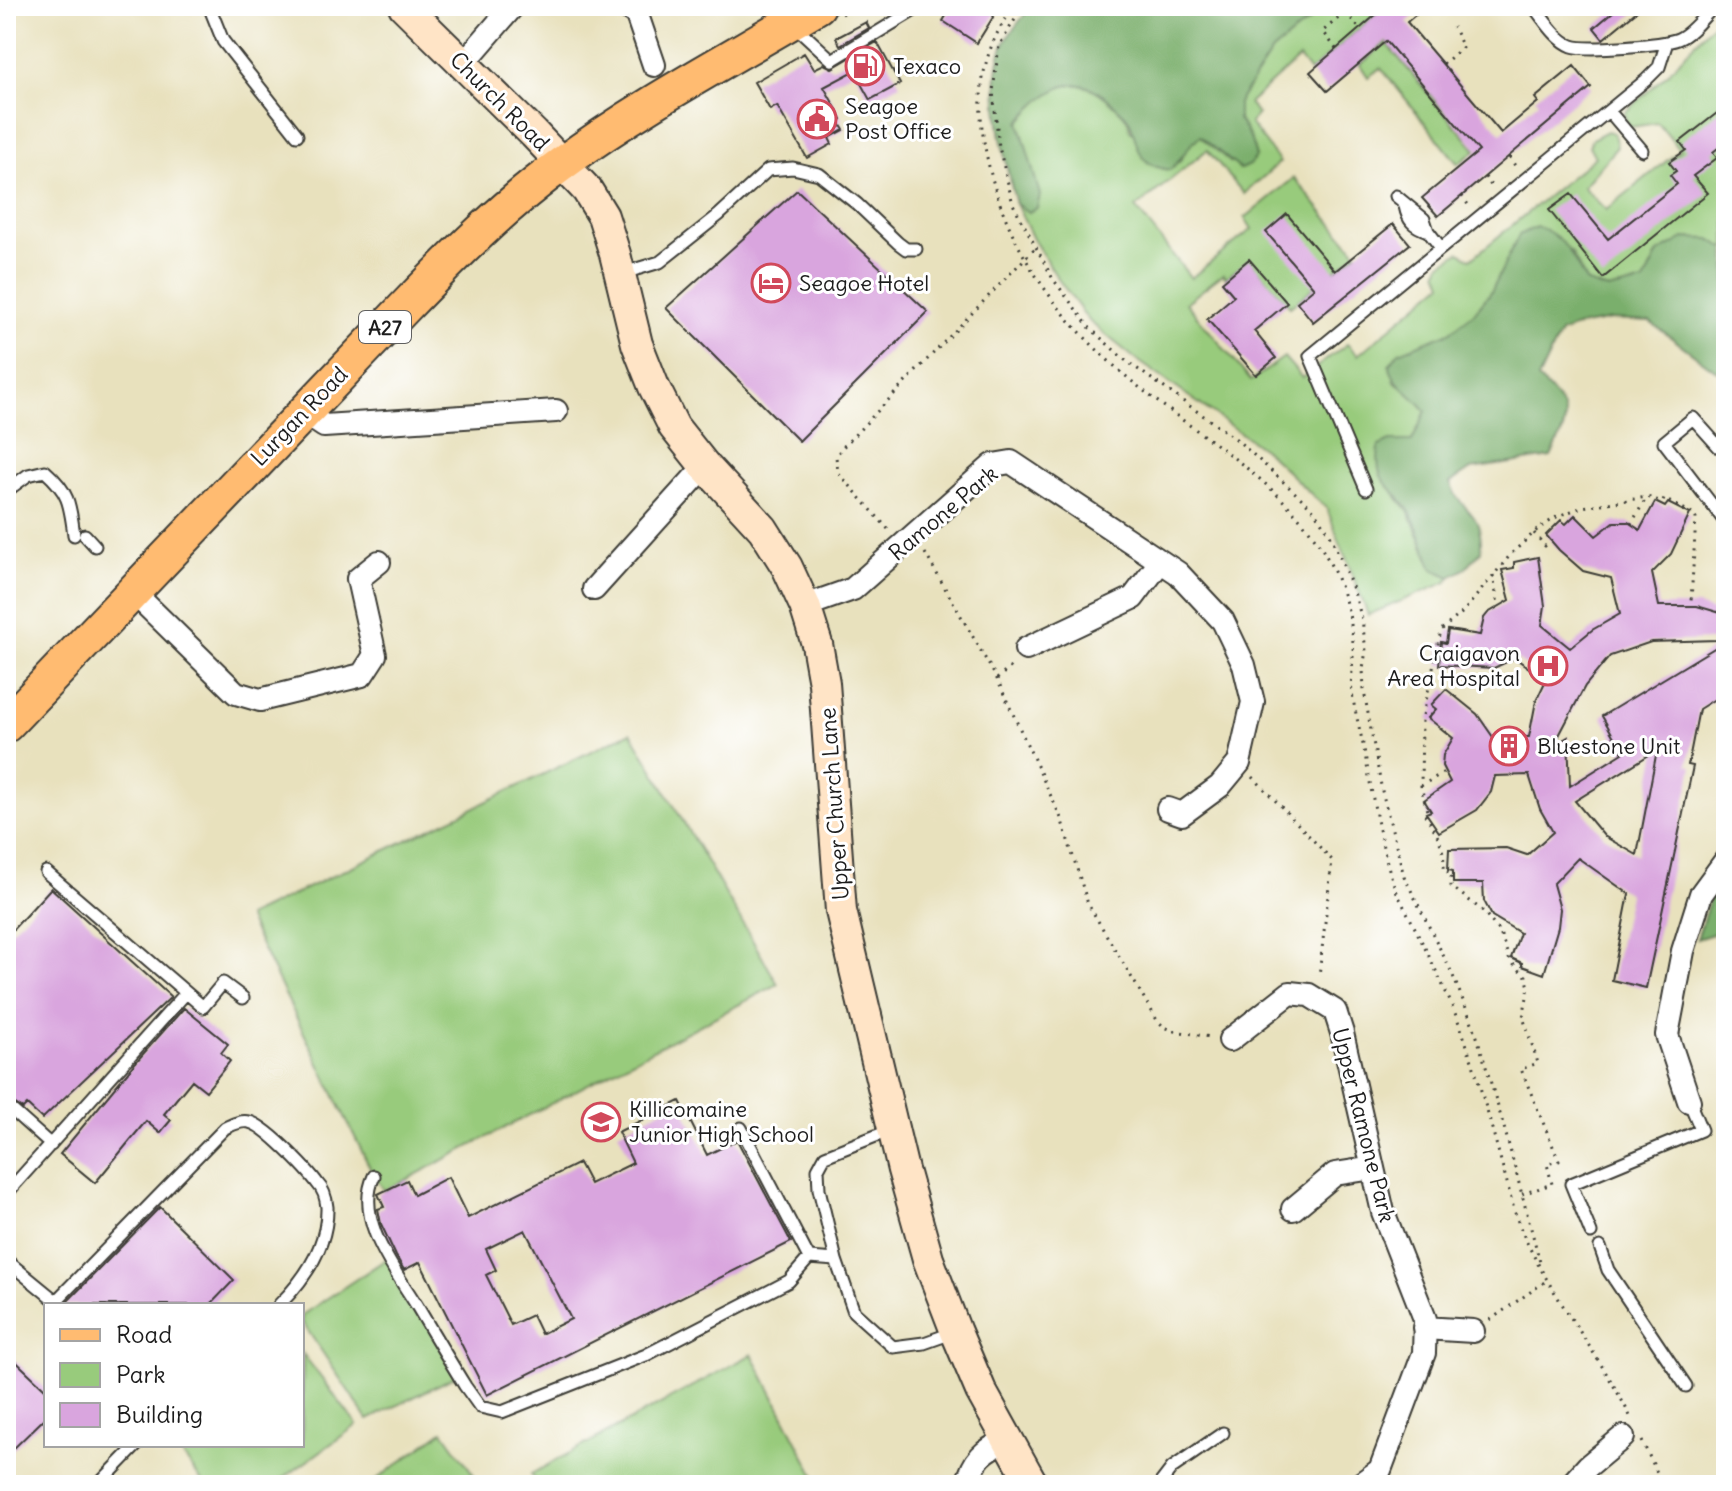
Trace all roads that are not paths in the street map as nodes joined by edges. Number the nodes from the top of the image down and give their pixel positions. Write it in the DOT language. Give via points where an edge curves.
graph roads {
  1 [pos="209,6"];
  2 [pos="404,6"];
  3 [pos="513,6"];
  4 [pos="626,6"];
  5 [pos="921,6"];
  6 [pos="1533,6"];
  7 [pos="1714,6"];
  8 [pos="819,13"];
  9 [pos="1667,42"];
  10 [pos="463,64"];
  11 [pos="654,65"];
  12 [pos="1609,111"];
  13 [pos="297,135"];
  14 [pos="1642,150"];
  15 [pos="562,163"];
  16 [pos="1400,201"];
  17 [pos="1441,248"];
  18 [pos="916,249"];
  19 [pos="620,274"];
  20 [pos="556,411"];
  21 [pos="303,412"];
  22 [pos="1719,447"];
  23 [pos="705,466"];
  24 [pos="9,489"];
  25 [pos="1366,489"];
  26 [pos="1726,523"];
  27 [pos="95,546"];
  28 [pos="379,562"];
  29 [pos="1160,562"];
  30 [pos="594,589"];
  31 [pos="133,592"];
  32 [pos="805,606"];
  33 [pos="1026,649"];
  34 [pos="6,725"];
  35 [pos="1168,809"];
  36 [pos="1726,860"];
  37 [pos="46,872"];
  38 [pos="186,993"];
  39 [pos="243,998"];
  40 [pos="1230,1040"];
  41 [pos="1689,1101"];
  42 [pos="13,1111"];
  43 [pos="741,1128"];
  44 [pos="893,1130"];
  45 [pos="51,1145"];
  46 [pos="1373,1168"];
  47 [pos="374,1176"];
  48 [pos="6,1194"];
  49 [pos="1293,1209"];
  50 [pos="1591,1233"];
  51 [pos="1600,1247"];
  52 [pos="809,1258"];
  53 [pos="6,1260"];
  54 [pos="836,1260"];
  55 [pos="281,1303"];
  56 [pos="1424,1328"];
  57 [pos="1473,1331"];
  58 [pos="956,1332"];
  59 [pos="1686,1386"];
  60 [pos="1630,1428"];
  61 [pos="1223,1433"];
  62 [pos="1008,1440"];
  63 [pos="135,1447"];
  64 [pos="106,1483"];
  65 [pos="967,1485"];
  66 [pos="1033,1485"];
  67 [pos="1159,1485"];
  68 [pos="1359,1485"];
  69 [pos="1571,1485"];
  1 -- 13 [label="lane" via="223,41"];
  2 -- 10 [label="street, Church Road"];
  3 -- 10 [label="street"];
  4 -- 11 [label="street" via="637,15"];
  5 -- 8 [label="lane" via="832,60"];
  6 -- 9 [label="lane" via="1572,46"];
  7 -- 9 [label="lane" via="1681,38"];
  8 -- 15 [label="main road, Lurgan Road / A27" via="640,111"];
  9 -- 12 [label="lane" via="1659,67"];
  10 -- 15 [label="street, Church Road"];
  12 -- 14 [label="lane"];
  12 -- 17 [label="lane"];
  15 -- 19 [label="street, Upper Church Lane" via="603,216"];
  15 -- 21 [label="main road, Lurgan Road / A27" via="472,238"];
  16 -- 17 [label="lane" via="1415,227 1428,231"];
  17 -- 25 [label="lane" via="1310,356"];
  18 -- 19 [label="lane" via="898,243 819,174 768,170 660,262"];
  19 -- 23 [label="street, Upper Church Lane" via="654,387 674,427"];
  20 -- 21 [label="street" via="324,426"];
  21 -- 31 [label="main road, Lurgan Road / A27"];
  22 -- 26 [label="lane" via="1693,418 1664,442"];
  23 -- 30 [label="street"];
  23 -- 32 [label="street, Upper Church Lane" via="763,529"];
  24 -- 27 [label="lane" via="28,475 45,471 62,486 79,535"];
  28 -- 31 [label="street" via="358,579 375,655 362,675 260,700 236,693"];
  29 -- 32 [label="street, Ramone Park" via="1011,462 993,465 853,589"];
  29 -- 33 [label="street" via="1133,598"];
  29 -- 35 [label="street, Ramone Park" via="1178,573 1223,621 1244,665 1253,702 1239,763 1220,786 1182,814"];
  31 -- 34 [label="main road, Lurgan Road / A27"];
  32 -- 44 [label="street, Upper Church Lane" via="824,683 841,911"];
  36 -- 41 [label="street" via="1701,894 1683,951 1667,1035"];
  37 -- 38 [label="lane"];
  38 -- 39 [label="lane" via="203,1007 223,983"];
  38 -- 45 [label="lane"];
  40 -- 46 [label="street, Upper Ramone Park" via="1290,993 1309,995 1335,1011"];
  41 -- 50 [label="lane" via="1701,1130 1571,1184"];
  42 -- 45 [label="lane"];
  43 -- 52 [label="lane"];
  44 -- 54 [label="lane" via="825,1156 818,1169"];
  44 -- 58 [label="street, Upper Church Lane" via="928,1259"];
  45 -- 48 [label="lane"];
  46 -- 49 [label="street" via="1335,1174"];
  46 -- 56 [label="street, Upper Ramone Park"];
  47 -- 52 [label="lane" via="368,1189 380,1245 480,1407 502,1412 646,1355 789,1281"];
  51 -- 59 [label="lane" via="1608,1270"];
  52 -- 54 [label="lane"];
  53 -- 55 [label="lane" via="56,1301 225,1128 249,1122 283,1149 325,1195 319,1248 309,1271"];
  54 -- 58 [label="lane" via="854,1312 893,1347"];
  56 -- 57 [label="street"];
  56 -- 68 [label="street, Upper Ramone Park" via="1424,1353 1380,1470"];
  58 -- 62 [label="street, Upper Church Lane"];
  60 -- 69 [label="street"];
  61 -- 67 [label="lane" via="1172,1468"];
  62 -- 65 [label="street" via="982,1454"];
  62 -- 66 [label="street, Upper Church Lane"];
  63 -- 64 [label="lane"];
}
